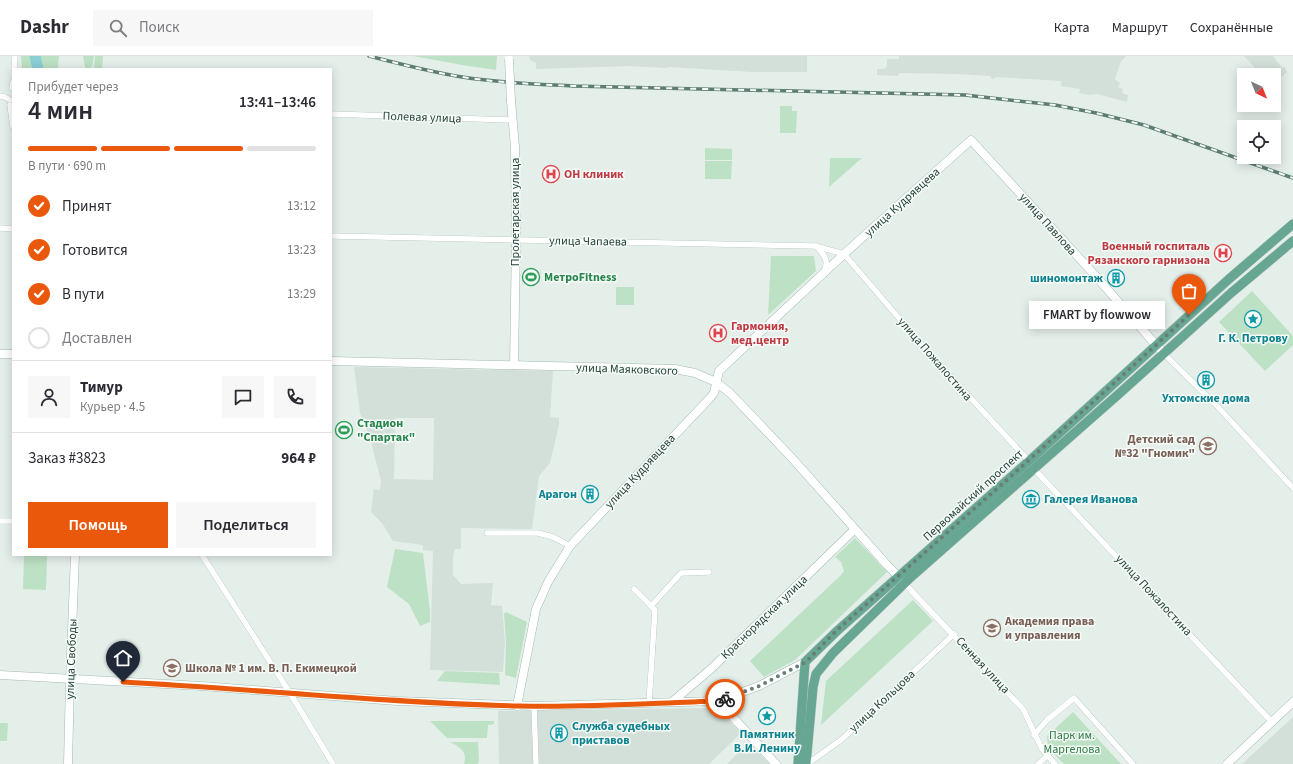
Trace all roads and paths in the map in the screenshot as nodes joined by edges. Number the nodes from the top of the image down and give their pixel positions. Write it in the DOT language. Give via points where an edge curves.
graph roads {
  1 [pos="14,56"];
  2 [pos="509,57"];
  3 [pos="14,68"];
  4 [pos="0,96"];
  5 [pos="332,114"];
  6 [pos="12,119"];
  7 [pos="513,120"];
  8 [pos="971,140"];
  9 [pos="1292,226"];
  10 [pos="0,228"];
  11 [pos="12,229"];
  12 [pos="332,236"];
  13 [pos="516,240"];
  14 [pos="1293,241"];
  15 [pos="815,246"];
  16 [pos="828,250"];
  17 [pos="844,254"];
  18 [pos="832,264"];
  19 [pos="823,273"];
  20 [pos="1156,346"];
  21 [pos="1163,353"];
  22 [pos="0,354"];
  23 [pos="12,354"];
  24 [pos="332,361"];
  25 [pos="514,365"];
  26 [pos="716,382"];
  27 [pos="1029,461"];
  28 [pos="1034,469"];
  29 [pos="1293,488"];
  30 [pos="0,521"];
  31 [pos="12,521"];
  32 [pos="855,529"];
  33 [pos="488,533"];
  34 [pos="570,546"];
  35 [pos="75,556"];
  36 [pos="203,556"];
  37 [pos="709,572"];
  38 [pos="902,580"];
  39 [pos="634,589"];
  40 [pos="651,606"];
  41 [pos="954,634"];
  42 [pos="806,662"];
  43 [pos="0,675"];
  44 [pos="70,680"];
  45 [pos="290,693"];
  46 [pos="718,701"];
  47 [pos="672,702"];
  48 [pos="1293,702"];
  49 [pos="649,703"];
  50 [pos="517,706"];
  51 [pos="534,706"];
  52 [pos="1272,722"];
  53 [pos="1034,735"];
  54 [pos="1048,756"];
  55 [pos="68,764"];
  56 [pos="333,764"];
  57 [pos="536,764"];
  58 [pos="776,764"];
  59 [pos="798,764"];
  60 [pos="807,764"];
  61 [pos="1038,764"];
  62 [pos="1055,764"];
  63 [pos="1133,764"];
  64 [pos="1227,764"];
  1 -- 3 [label="street"];
  2 -- 7 [label="street, Пролетарская улица, bridge"];
  4 -- 6 [label="street" via="10,102"];
  5 -- 7 [label="street, Полевая улица"];
  7 -- 13 [label="street, Пролетарская улица"];
  8 -- 17 [label="street, улица Кудрявцева"];
  8 -- 20 [label="street, улица Павлова"];
  9 -- 20 [label="main road, Первомайский проспект"];
  10 -- 11 [label="street"];
  12 -- 13 [label="street, улица Чапаева"];
  13 -- 15 [label="street, улица Чапаева"];
  13 -- 25 [label="street, Пролетарская улица"];
  14 -- 21 [label="main road, Первомайский проспект"];
  15 -- 16 [label="street, улица Чапаева"];
  15 -- 19 [label="street" via="827,262"];
  16 -- 17 [label="street, улица Чапаева"];
  16 -- 18 [label="street" via="834,258"];
  17 -- 18 [label="street, улица Кудрявцева"];
  17 -- 27 [label="street, улица Пожалостина" via="928,352"];
  18 -- 19 [label="street, улица Кудрявцева"];
  19 -- 26 [label="street, улица Кудрявцева" via="718,371"];
  20 -- 21 [label="street"];
  20 -- 27 [label="main road, Первомайский проспект"];
  21 -- 28 [label="main road, Первомайский проспект"];
  21 -- 29 [label="street" via="1216,405"];
  22 -- 23 [label="street"];
  24 -- 25 [label="street, улица Маяковского"];
  25 -- 26 [label="street, улица Маяковского" via="676,369"];
  26 -- 32 [label="street, улица Маяковского" via="781,446"];
  26 -- 34 [label="street, улица Кудрявцева" via="714,393 709,399"];
  27 -- 38 [label="main road, Первомайский проспект"];
  28 -- 38 [label="main road, Первомайский проспект"];
  28 -- 52 [label="street, улица Пожалостина"];
  30 -- 31 [label="street"];
  32 -- 38 [label="street, улица Маяковского"];
  32 -- 47 [label="street, Краснорядская улица" via="717,663"];
  33 -- 34 [label="street" via="538,533"];
  34 -- 50 [label="street, улица Кудрявцева" via="548,582 536,609"];
  35 -- 44 [label="street, улица Свободы"];
  36 -- 45 [label="street"];
  37 -- 40 [label="street" via="681,573"];
  38 -- 41 [label="street, Сенная улица"];
  38 -- 42 [label="main road, Первомайский проспект" via="836,631"];
  38 -- 60 [label="main road, Первомайский проспект" via="816,674"];
  39 -- 40 [label="street"];
  40 -- 49 [label="street" via="654,610"];
  41 -- 53 [label="street, Сенная улица" via="1023,709"];
  41 -- 60 [label="street, улица Кольцова" via="841,740"];
  42 -- 46 [label="street" via="759,686"];
  42 -- 59 [label="main road"];
  43 -- 44 [label="street"];
  44 -- 45 [label="street"];
  44 -- 55 [label="street, улица Свободы"];
  45 -- 50 [label="street"];
  45 -- 56 [label="street"];
  46 -- 47 [label="street"];
  46 -- 58 [label="street"];
  47 -- 49 [label="street"];
  48 -- 52 [label="street"];
  49 -- 51 [label="street"];
  50 -- 51 [label="street"];
  51 -- 57 [label="street"];
  52 -- 64 [label="street"];
  53 -- 54 [label="street, Сенная улица"];
  53 -- 63 [label="street" via="1047,720 1074,698"];
  54 -- 61 [label="street"];
  54 -- 62 [label="street, Сенная улица"];
}
